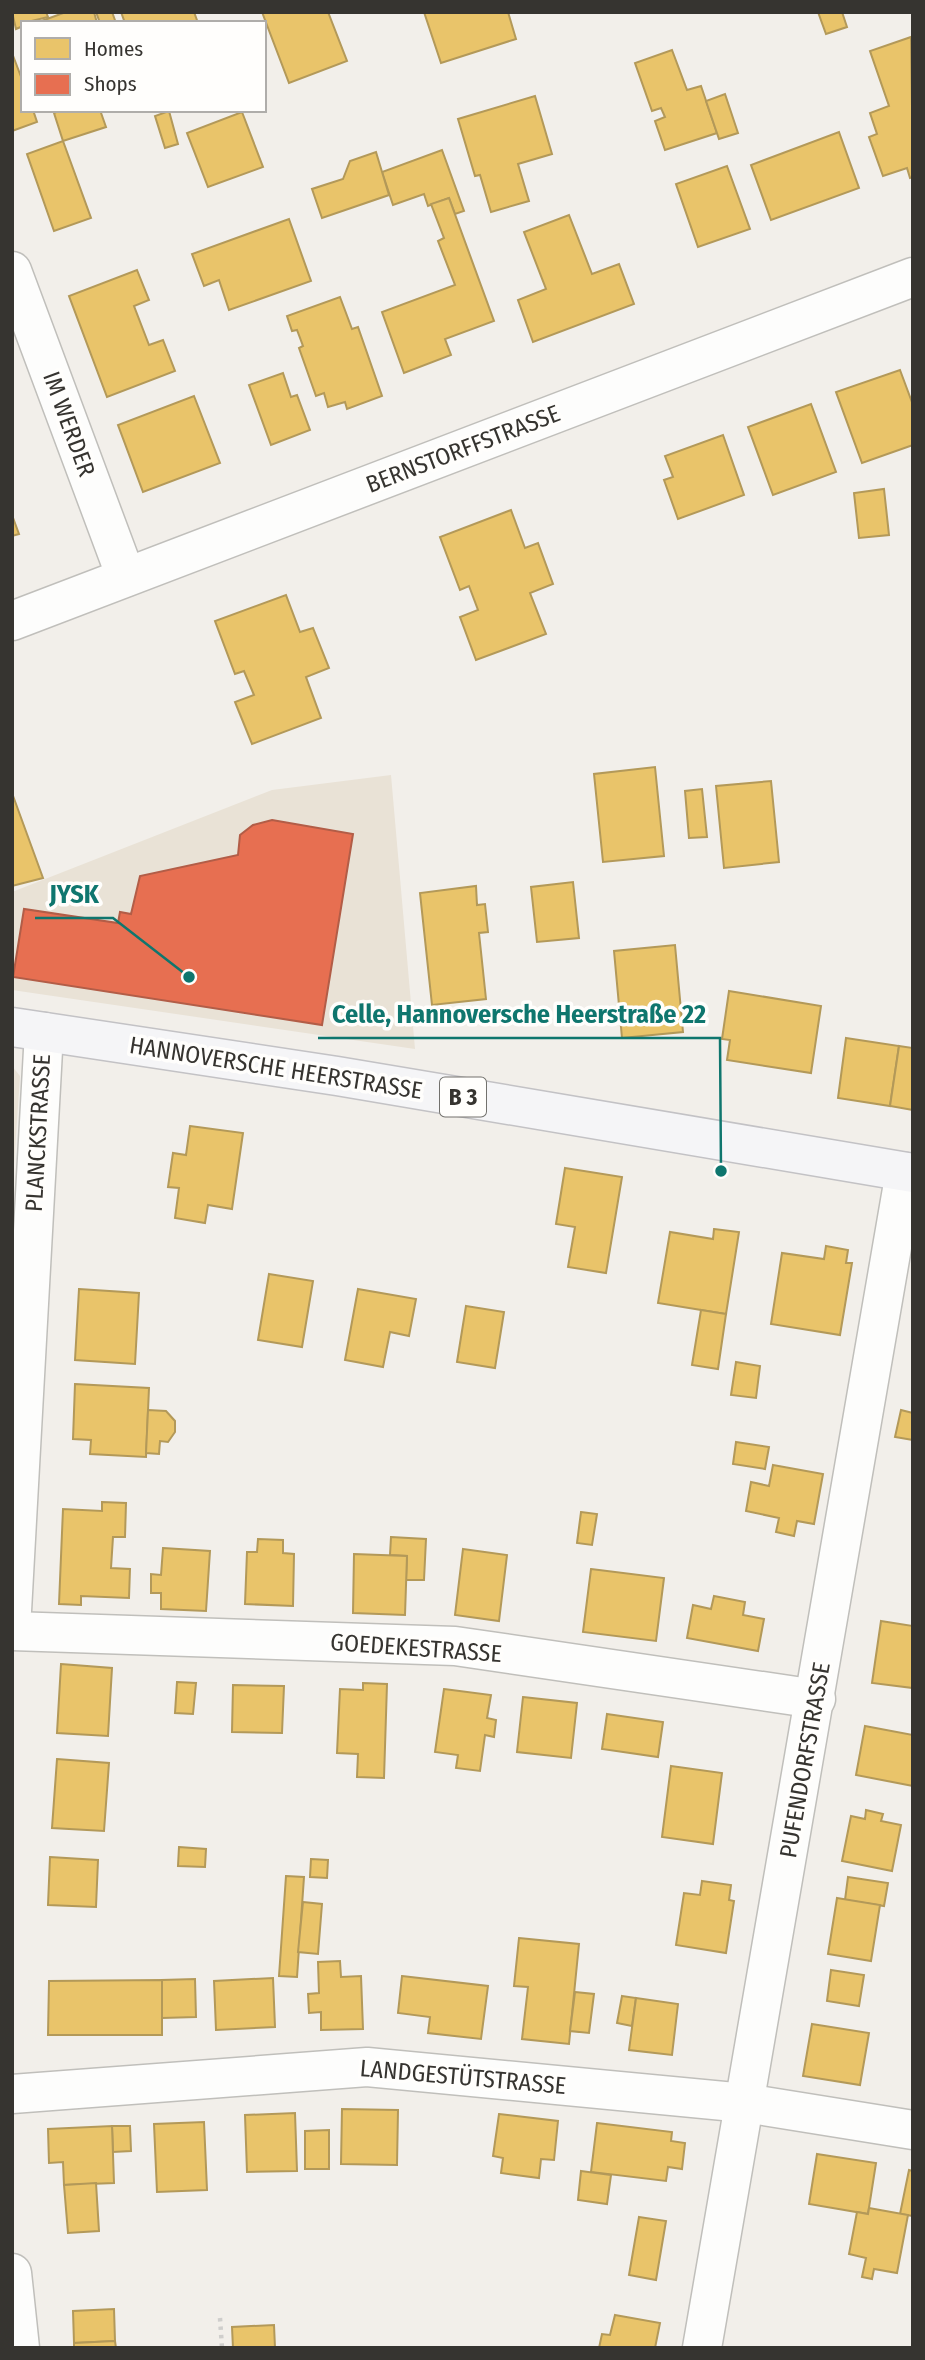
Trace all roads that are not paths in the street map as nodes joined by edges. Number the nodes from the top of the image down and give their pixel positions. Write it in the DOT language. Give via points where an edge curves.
graph roads {
  1 [pos="12,271"];
  2 [pos="913,277"];
  3 [pos="126,577"];
  4 [pos="12,621"];
  5 [pos="28,1030"];
  6 [pos="909,1172"];
  7 [pos="12,1611"];
  8 [pos="12,1631"];
  9 [pos="816,1699"];
  10 [pos="12,2094"];
  11 [pos="745,2103"];
  12 [pos="913,2130"];
  13 [pos="12,2273"];
  14 [pos="20,2348"];
  15 [pos="702,2348"];
  1 -- 3 [label="street, IM WERDER"];
  2 -- 3 [label="street, BERNSTORFFSTRASSE"];
  3 -- 4 [label="street, BERNSTORFFSTRASSE"];
  5 -- 6 [label="main road, HANNOVERSCHE HEERSTRASSE / B 3" via="337,1076"];
  5 -- 7 [label="street, PLANCKSTRASSE"];
  6 -- 9 [label="street, PUFENDORFSTRASSE"];
  8 -- 9 [label="street, GOEDEKESTRASSE" via="455,1646"];
  9 -- 11 [label="street, PUFENDORFSTRASSE"];
  10 -- 11 [label="street, LANDGESTÜTSTRASSE" via="367,2067"];
  11 -- 12 [label="street, LANDGESTÜTSTRASSE"];
  11 -- 15 [label="street, PUFENDORFSTRASSE"];
  13 -- 14 [label="street"];
}
